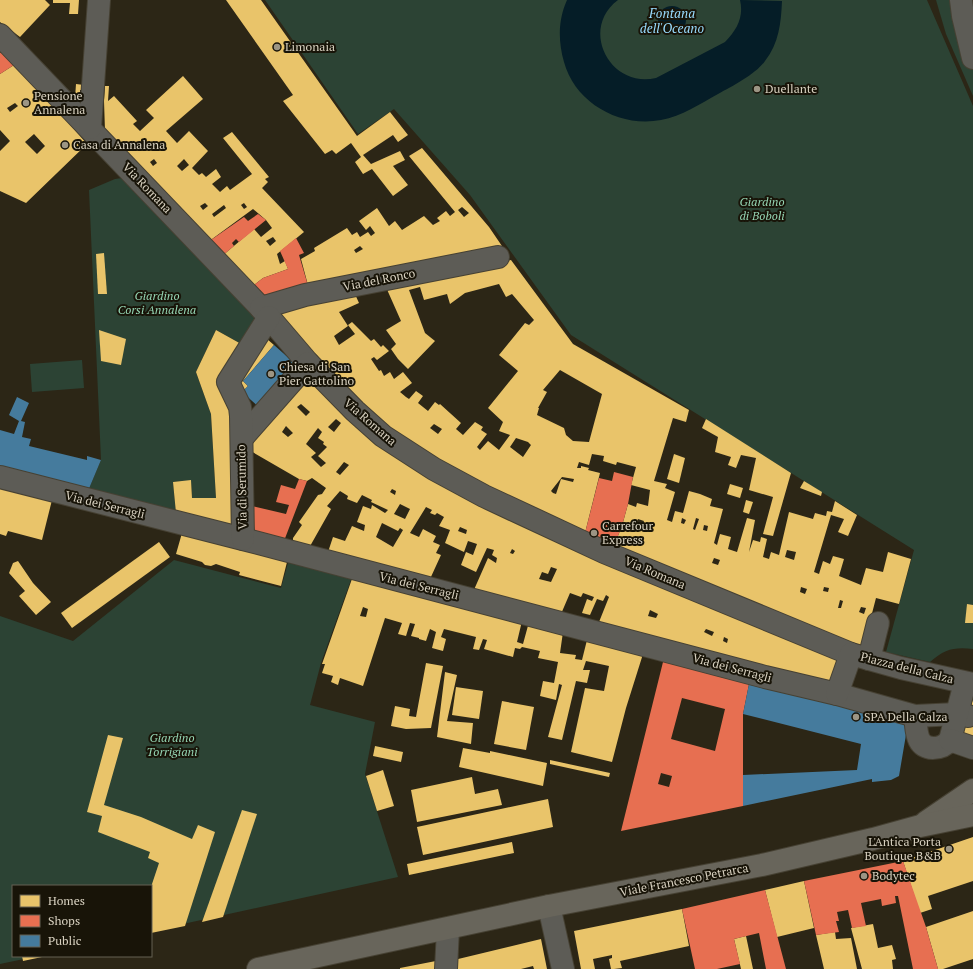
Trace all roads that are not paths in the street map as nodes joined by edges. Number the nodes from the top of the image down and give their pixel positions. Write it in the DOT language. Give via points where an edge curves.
graph roads {
  1 [pos="99,0"];
  2 [pos="961,0"];
  3 [pos="0,35"];
  4 [pos="973,58"];
  5 [pos="90,128"];
  6 [pos="498,257"];
  7 [pos="265,312"];
  8 [pos="302,369"];
  9 [pos="242,438"];
  10 [pos="0,477"];
  11 [pos="243,539"];
  12 [pos="878,623"];
  13 [pos="860,657"];
  14 [pos="969,684"];
  15 [pos="837,694"];
  16 [pos="962,715"];
  17 [pos="915,716"];
  18 [pos="950,740"];
  19 [pos="973,748"];
  20 [pos="973,790"];
  21 [pos="973,815"];
  22 [pos="920,826"];
  23 [pos="549,906"];
  24 [pos="448,929"];
  25 [pos="258,969"];
  26 [pos="446,969"];
  27 [pos="563,969"];
  1 -- 5 [label="street"];
  2 -- 4 [label="street"];
  3 -- 5 [label="street, Via Romana"];
  5 -- 7 [label="street, Via Romana"];
  6 -- 7 [label="street, Via del Ronco" via="305,295"];
  7 -- 8 [label="street, Via Romana"];
  7 -- 9 [label="street" via="228,382 240,408"];
  8 -- 9 [label="street, Via di Serumido"];
  8 -- 13 [label="street, Via Romana" via="383,436 434,469 484,496 604,552"];
  9 -- 11 [label="street, Via di Serumido"];
  10 -- 11 [label="street, Via dei Serragli"];
  11 -- 15 [label="street, Via dei Serragli"];
  12 -- 13 [label="street"];
  13 -- 14 [label="street, Piazza della Calza"];
  13 -- 15 [label="street, Piazza della Calza"];
  14 -- 16 [label="street, Piazza della Calza"];
  15 -- 17 [label="street"];
  16 -- 17 [label="street"];
  16 -- 18 [label="street, Piazza della Calza"];
  17 -- 18 [label="street" via="918,739 923,746 937,748"];
  18 -- 19 [label="street"];
  20 -- 22 [label="main road, Viale Francesco Petrarca"];
  21 -- 22 [label="main road, Viale Francesco Petrarca"];
  22 -- 23 [label="main road, Viale Francesco Petrarca" via="762,864"];
  23 -- 24 [label="main road, Viale Francesco Petrarca"];
  23 -- 27 [label="street"];
  24 -- 25 [label="main road, Viale Francesco Petrarca"];
  24 -- 26 [label="street"];
}
